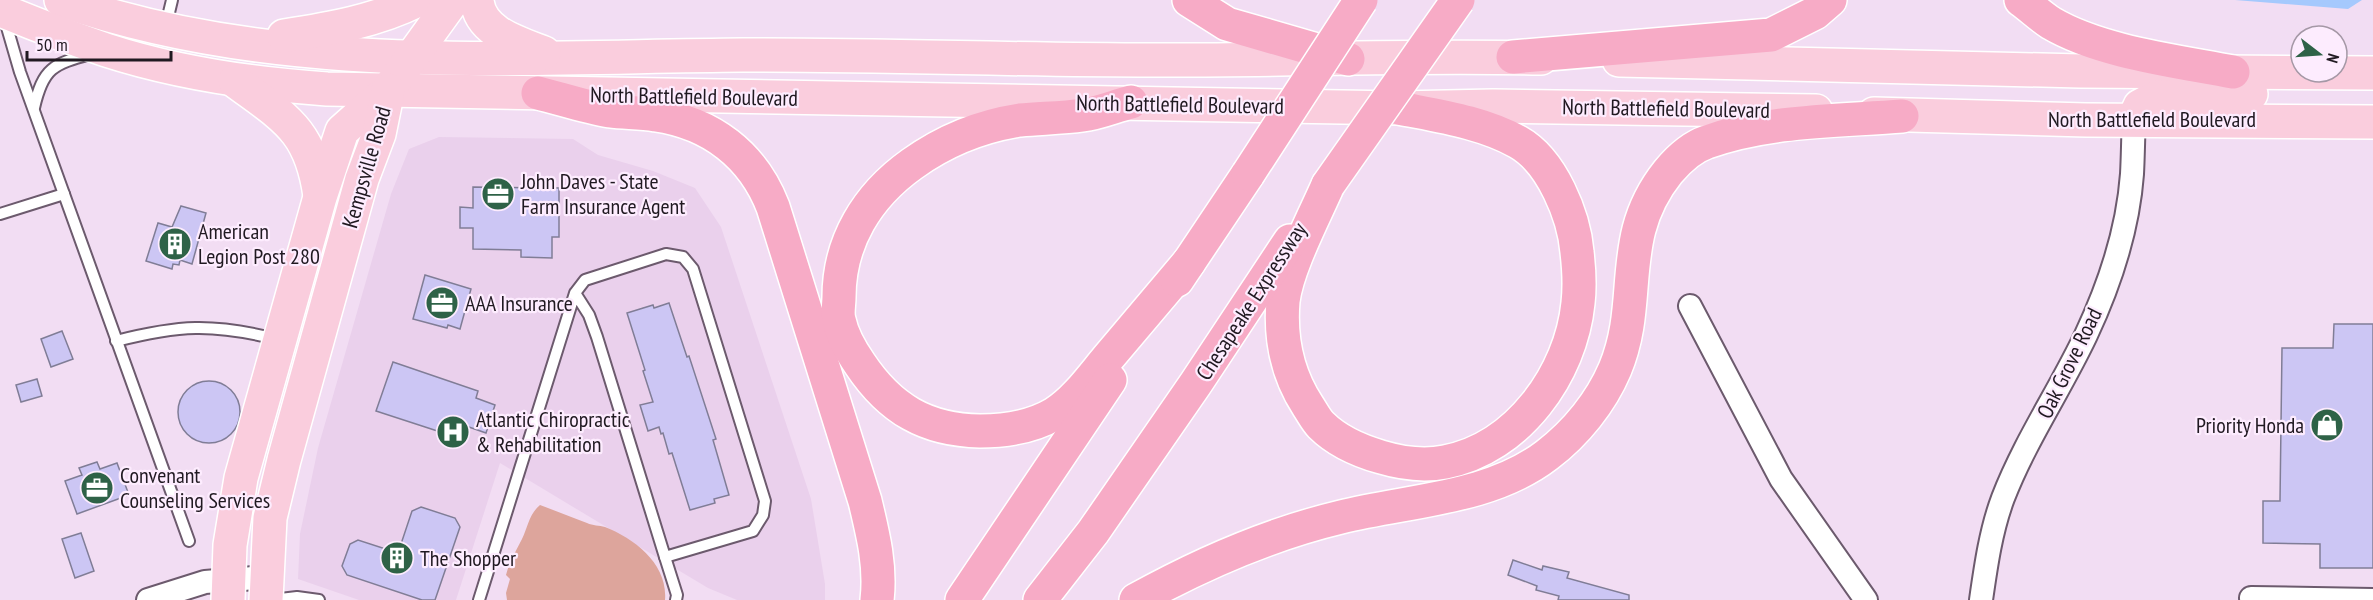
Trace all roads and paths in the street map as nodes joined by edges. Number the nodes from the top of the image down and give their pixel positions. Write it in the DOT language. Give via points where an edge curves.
graph roads {
  1 [pos="418,0"];
  2 [pos="453,0"];
  3 [pos="477,0"];
  4 [pos="1189,0"];
  5 [pos="1361,0"];
  6 [pos="1458,0"];
  7 [pos="1830,0"];
  8 [pos="2021,0"];
  9 [pos="69,1"];
  10 [pos="1,9"];
  11 [pos="168,15"];
  12 [pos="232,43"];
  13 [pos="107,50"];
  14 [pos="411,57"];
  15 [pos="554,57"];
  16 [pos="1513,57"];
  17 [pos="1348,60"];
  18 [pos="2233,72"];
  19 [pos="2289,72"];
  20 [pos="2349,73"];
  21 [pos="2373,73"];
  22 [pos="2289,79"];
  23 [pos="234,80"];
  24 [pos="388,90"];
  25 [pos="538,93"];
  26 [pos="1131,102"];
  27 [pos="33,108"];
  28 [pos="1399,108"];
  29 [pos="1902,116"];
  30 [pos="2134,119"];
  31 [pos="2373,122"];
  32 [pos="1328,185"];
  33 [pos="64,194"];
  34 [pos="320,197"];
  35 [pos="0,214"];
  36 [pos="1190,262"];
  37 [pos="575,293"];
  38 [pos="1690,306"];
  39 [pos="279,340"];
  40 [pos="116,341"];
  41 [pos="189,541"];
  42 [pos="665,557"];
  43 [pos="228,590"];
  44 [pos="268,592"];
  45 [pos="2251,597"];
  46 [pos="148,600"];
  47 [pos="319,600"];
  48 [pos="479,600"];
  49 [pos="676,600"];
  50 [pos="877,600"];
  51 [pos="962,600"];
  52 [pos="1041,600"];
  53 [pos="1136,600"];
  54 [pos="1866,600"];
  55 [pos="1981,600"];
  56 [pos="2373,600"];
  1 -- 12 [label="main road" via="390,13 332,28"];
  2 -- 14 [label="main road"];
  3 -- 15 [label="main road" via="478,12 498,32"];
  4 -- 17 [label="highway" via="1227,24"];
  5 -- 36 [label="highway, bridge"];
  6 -- 32 [label="highway, Chesapeake Expressway, bridge"];
  7 -- 16 [label="highway" via="1815,14 1771,35"];
  8 -- 18 [label="highway" via="2050,22 2083,38"];
  9 -- 11 [label="main road, North Battlefield Boulevard" via="106,16"];
  10 -- 13 [label="main road, North Battlefield Boulevard"];
  10 -- 27 [label="lane"];
  11 -- 12 [label="main road, North Battlefield Boulevard"];
  12 -- 14 [label="main road, North Battlefield Boulevard"];
  13 -- 23 [label="main road, North Battlefield Boulevard"];
  13 -- 27 [label="lane" via="54,66 42,83"];
  14 -- 15 [label="main road, North Battlefield Boulevard"];
  14 -- 24 [label="main road"];
  15 -- 17 [label="main road, North Battlefield Boulevard"];
  16 -- 17 [label="main road, North Battlefield Boulevard"];
  16 -- 18 [label="main road, North Battlefield Boulevard"];
  18 -- 19 [label="main road, North Battlefield Boulevard"];
  20 -- 21 [label="main road, North Battlefield Boulevard"];
  22 -- 30 [label="main road" via="2266,94 2157,97 2140,106"];
  23 -- 24 [label="main road, North Battlefield Boulevard" via="308,88"];
  23 -- 34 [label="main road" via="280,115 301,138 313,159"];
  24 -- 25 [label="main road, North Battlefield Boulevard"];
  24 -- 34 [label="main road, Kempsville Road" via="342,131"];
  24 -- 44 [label="main road, Kempsville Road" via="379,134 363,179 270,518"];
  25 -- 26 [label="main road, North Battlefield Boulevard"];
  25 -- 50 [label="highway" via="608,111 657,115 696,125 727,142 756,174 773,207 865,501 876,548"];
  26 -- 28 [label="main road, North Battlefield Boulevard"];
  26 -- 36 [label="highway" via="1085,115 986,128 965,134 912,164 873,199 858,220 845,251 839,280 839,319 850,350 890,402 915,417 960,430 996,431 1028,425 1055,413 1079,392"];
  27 -- 33 [label="lane"];
  28 -- 29 [label="main road, North Battlefield Boulevard" via="1787,110"];
  28 -- 32 [label="highway" via="1476,125 1520,143 1550,174 1571,222 1580,280 1571,338 1553,382 1514,427 1494,442 1468,456 1413,464 1365,452 1320,424 1290,374 1282,326 1289,274"];
  29 -- 30 [label="main road, North Battlefield Boulevard"];
  29 -- 53 [label="highway" via="1785,125 1739,133 1706,142 1674,164 1654,189 1641,219 1633,250 1627,324 1615,369 1603,393 1575,430 1547,455 1501,481 1287,532 1226,556"];
  30 -- 31 [label="main road, North Battlefield Boulevard"];
  30 -- 55 [label="street, Oak Grove Road" via="2127,212 2109,276 2086,336 2021,455 2002,500 1989,546"];
  32 -- 52 [label="highway, Chesapeake Expressway" via="1196,383"];
  33 -- 35 [label="lane"];
  33 -- 40 [label="lane"];
  34 -- 39 [label="main road, Kempsville Road"];
  36 -- 51 [label="highway"];
  37 -- 42 [label="lane" via="597,337"];
  37 -- 42 [label="lane" via="585,280 666,254 683,257 693,270 765,501 763,515 753,531"];
  37 -- 48 [label="lane"];
  38 -- 54 [label="street" via="1781,479"];
  39 -- 40 [label="lane" via="211,326 163,329"];
  39 -- 43 [label="main road, Kempsville Road" via="241,478 230,545"];
  40 -- 41 [label="lane"];
  42 -- 49 [label="lane"];
  43 -- 44 [label="street"];
  43 -- 46 [label="street" via="205,582"];
  44 -- 47 [label="lane"];
  45 -- 56 [label="street"];
}
